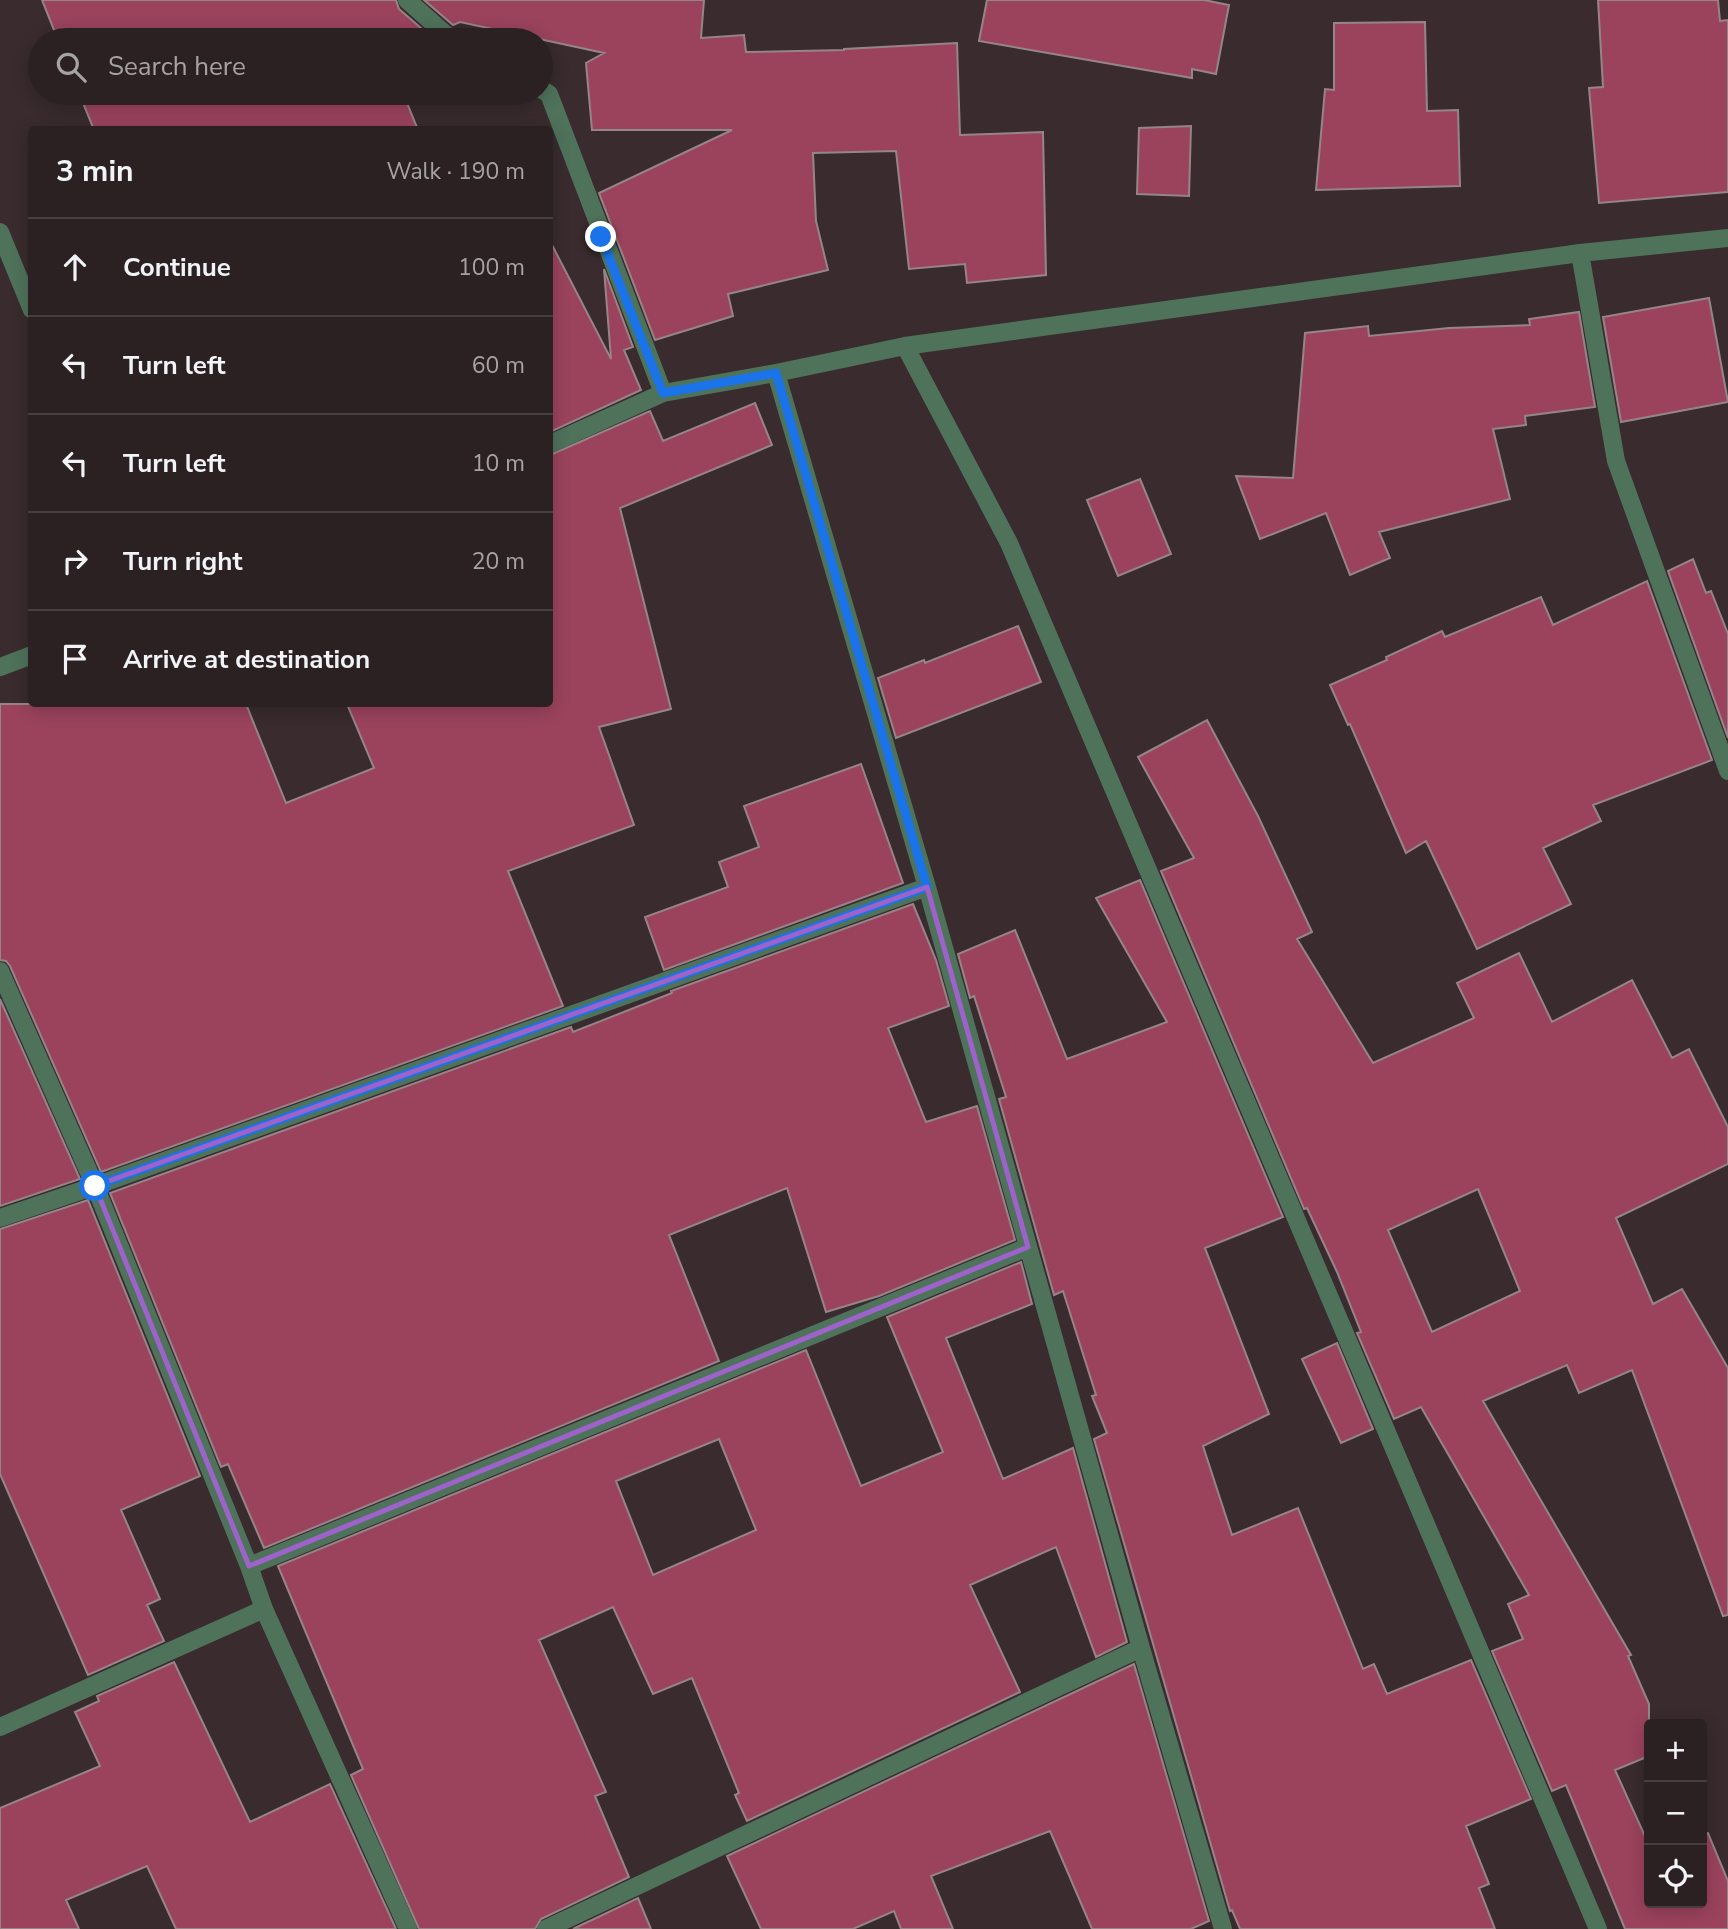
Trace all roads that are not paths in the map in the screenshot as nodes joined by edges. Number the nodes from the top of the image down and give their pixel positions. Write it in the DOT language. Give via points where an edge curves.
graph roads {
  1 [pos="407,0"];
  2 [pos="438,28"];
  3 [pos="553,104"];
  4 [pos="0,232"];
  5 [pos="1728,237"];
  6 [pos="1580,253"];
  7 [pos="28,300"];
  8 [pos="905,346"];
  9 [pos="776,373"];
  10 [pos="663,393"];
  11 [pos="553,443"];
  12 [pos="28,656"];
  13 [pos="0,667"];
  14 [pos="1728,771"];
  15 [pos="927,887"];
  16 [pos="0,971"];
  17 [pos="95,1186"];
  18 [pos="0,1218"];
  19 [pos="1028,1247"];
  20 [pos="249,1566"];
  21 [pos="264,1609"];
  22 [pos="1141,1648"];
  23 [pos="0,1727"];
  24 [pos="408,1929"];
  25 [pos="546,1929"];
  26 [pos="1223,1929"];
  27 [pos="1598,1929"];
  1 -- 2 [label="street"];
  3 -- 10 [label="street"];
  4 -- 7 [label="street"];
  5 -- 6 [label="street"];
  6 -- 8 [label="street"];
  6 -- 14 [label="street" via="1616,461"];
  8 -- 9 [label="street"];
  8 -- 27 [label="street" via="1009,543"];
  9 -- 10 [label="street"];
  9 -- 15 [label="street"];
  10 -- 11 [label="street"];
  12 -- 13 [label="street"];
  15 -- 17 [label="street"];
  15 -- 19 [label="street"];
  16 -- 17 [label="street"];
  17 -- 18 [label="street"];
  17 -- 20 [label="street"];
  19 -- 20 [label="street"];
  19 -- 22 [label="street"];
  20 -- 21 [label="street"];
  21 -- 23 [label="street"];
  21 -- 24 [label="street"];
  22 -- 25 [label="street"];
  22 -- 26 [label="street"];
}
